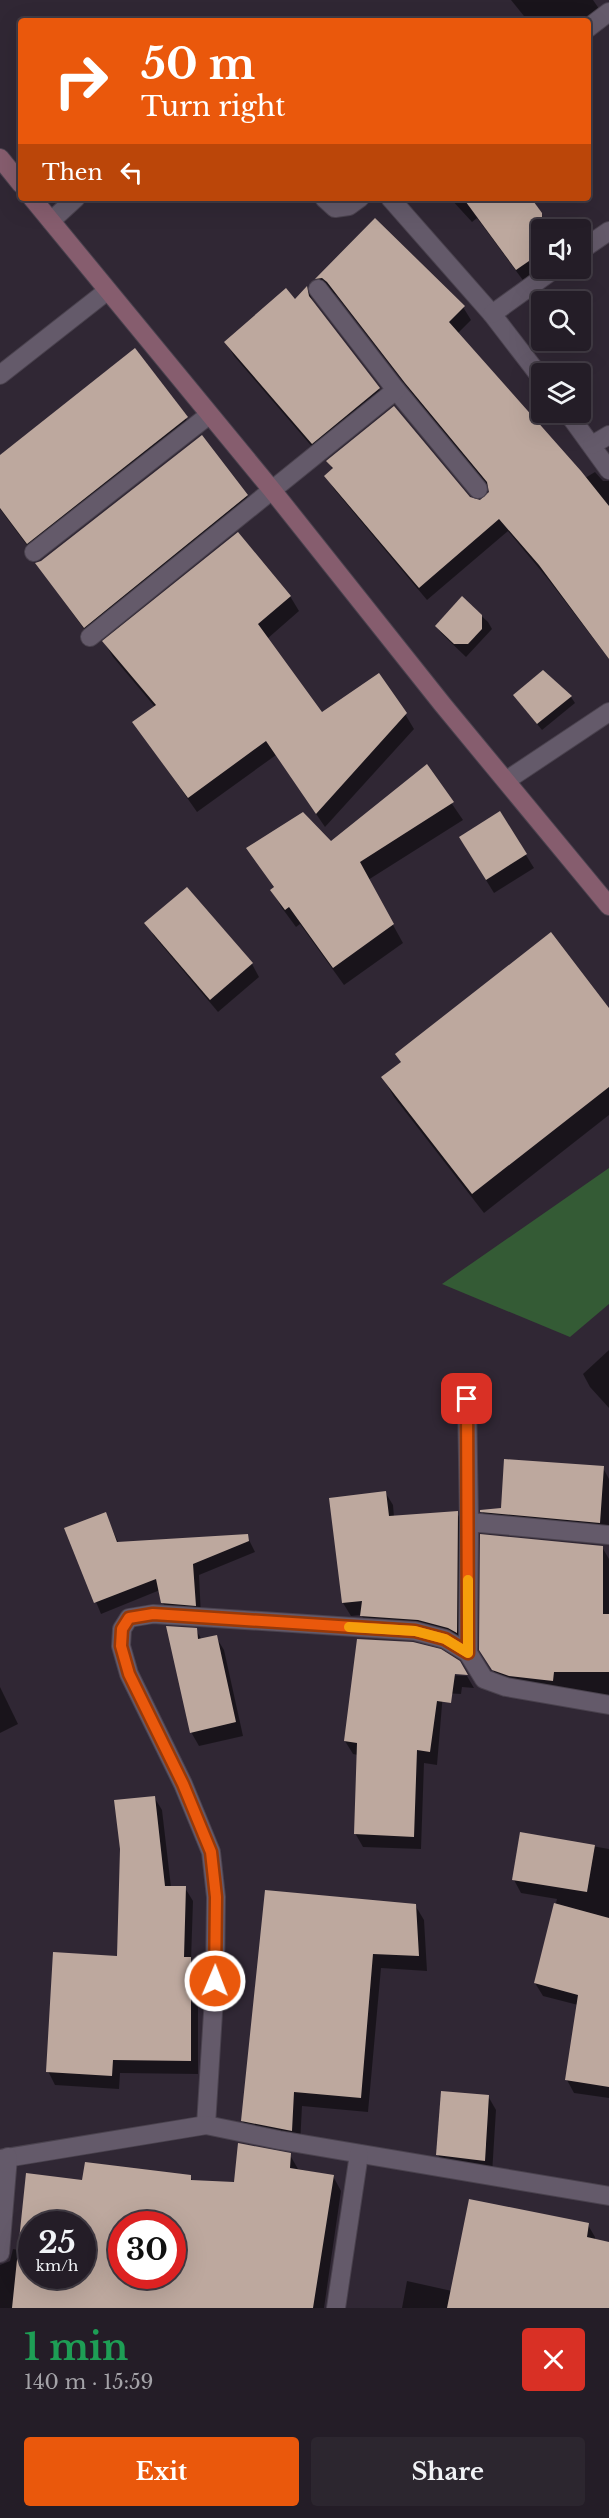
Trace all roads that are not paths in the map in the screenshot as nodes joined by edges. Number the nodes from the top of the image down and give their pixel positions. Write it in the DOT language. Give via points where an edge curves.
graph roads {
  1 [pos="609,12"];
  2 [pos="591,26"];
  3 [pos="0,158"];
  4 [pos="18,180"];
  5 [pos="34,201"];
  6 [pos="73,201"];
  7 [pos="327,201"];
  8 [pos="356,201"];
  9 [pos="393,201"];
  10 [pos="51,221"];
  11 [pos="609,231"];
  12 [pos="591,243"];
  13 [pos="541,279"];
  14 [pos="318,289"];
  15 [pos="107,291"];
  16 [pos="492,314"];
  17 [pos="531,365"];
  18 [pos="0,375"];
  19 [pos="396,390"];
  20 [pos="209,415"];
  21 [pos="575,423"];
  22 [pos="609,435"];
  23 [pos="592,445"];
  24 [pos="609,470"];
  25 [pos="478,489"];
  26 [pos="272,490"];
  27 [pos="34,552"];
  28 [pos="90,637"];
  29 [pos="609,712"];
  30 [pos="507,780"];
  31 [pos="609,906"];
  32 [pos="467,1399"];
  33 [pos="469,1521"];
  34 [pos="609,1535"];
  35 [pos="468,1653"];
  36 [pos="609,1705"];
  37 [pos="206,2125"];
  38 [pos="359,2154"];
  39 [pos="4,2158"];
  40 [pos="609,2196"];
  41 [pos="0,2253"];
  42 [pos="336,2308"];
  1 -- 2 [label="street"];
  3 -- 4 [label="street"];
  5 -- 10 [label="street"];
  6 -- 10 [label="street"];
  7 -- 8 [label="street" via="335,208"];
  9 -- 16 [label="street"];
  10 -- 15 [label="street"];
  11 -- 12 [label="street"];
  13 -- 16 [label="street"];
  14 -- 19 [label="street"];
  15 -- 18 [label="street"];
  15 -- 20 [label="street"];
  16 -- 17 [label="street"];
  19 -- 25 [label="street"];
  19 -- 26 [label="street"];
  20 -- 26 [label="street"];
  20 -- 27 [label="street"];
  21 -- 23 [label="street"];
  22 -- 23 [label="street"];
  23 -- 24 [label="street"];
  26 -- 28 [label="street"];
  26 -- 30 [label="street"];
  29 -- 30 [label="street"];
  30 -- 31 [label="street"];
  32 -- 33 [label="street"];
  33 -- 34 [label="street"];
  33 -- 35 [label="street"];
  35 -- 36 [label="street" via="484,1679 506,1687"];
  35 -- 37 [label="street" via="445,1639 415,1631 153,1614 125,1622 121,1646 129,1674 183,1784 211,1852 216,1897 215,1981"];
  37 -- 38 [label="street"];
  37 -- 39 [label="street"];
  38 -- 40 [label="street"];
  38 -- 42 [label="street"];
  39 -- 41 [label="street"];
}
